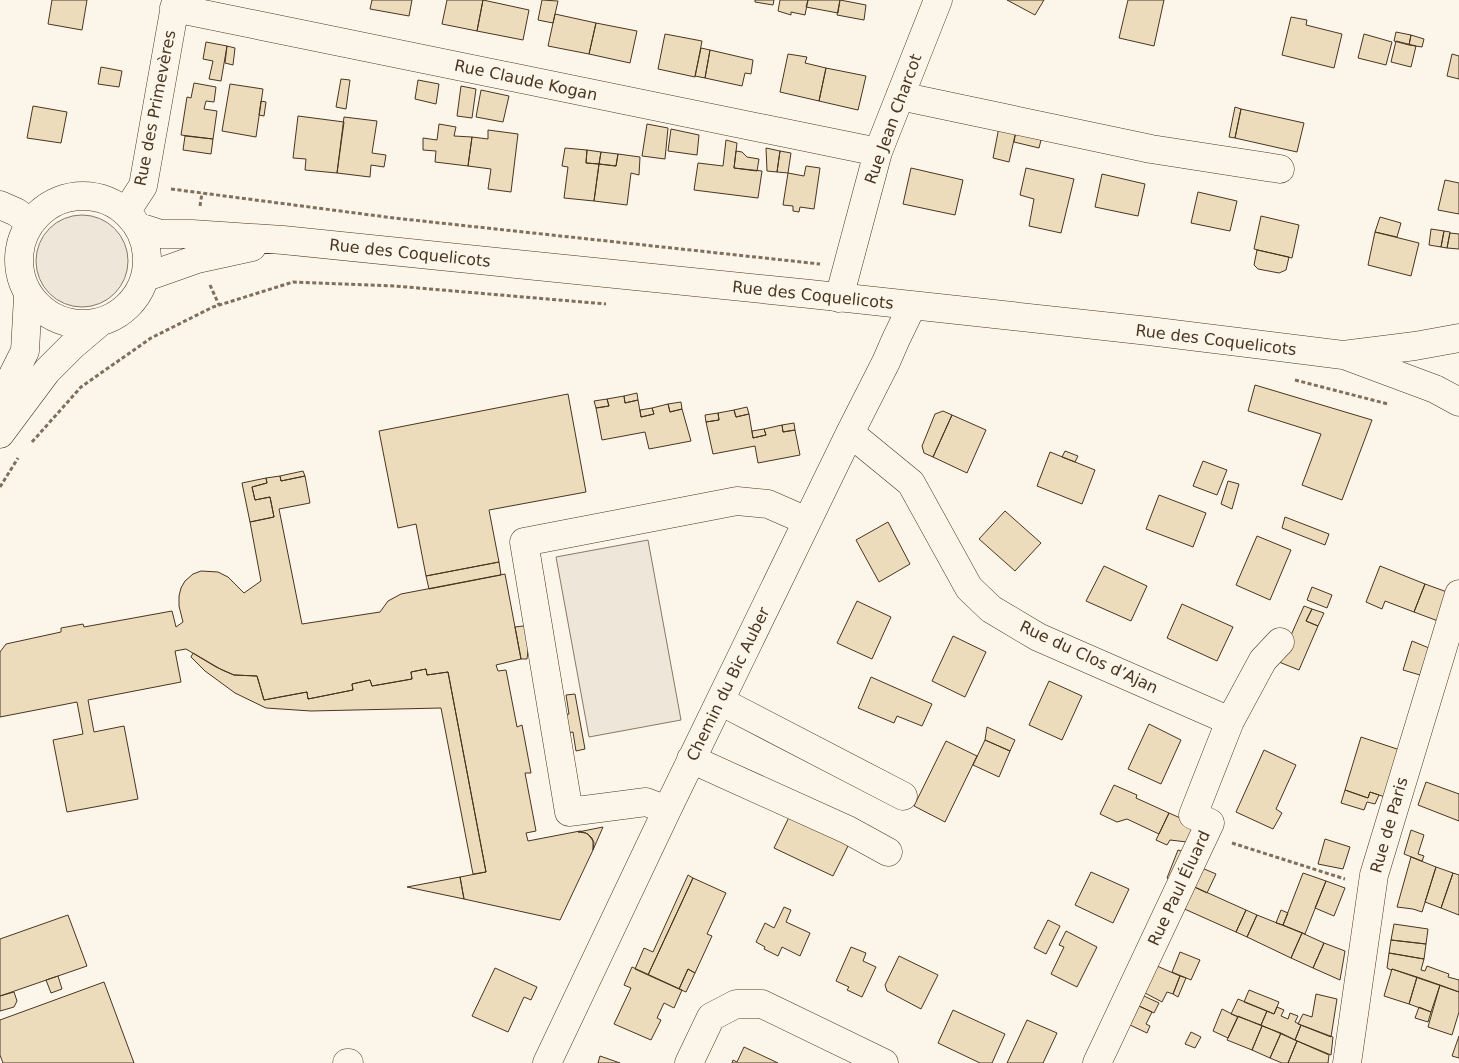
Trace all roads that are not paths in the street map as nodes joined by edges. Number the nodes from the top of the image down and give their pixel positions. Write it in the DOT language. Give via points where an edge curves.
graph roads {
  1 [pos="938,0"];
  2 [pos="175,4"];
  3 [pos="900,96"];
  4 [pos="878,152"];
  5 [pos="1280,169"];
  6 [pos="0,205"];
  7 [pos="132,219"];
  8 [pos="30,222"];
  9 [pos="283,240"];
  10 [pos="146,277"];
  11 [pos="28,296"];
  12 [pos="839,298"];
  13 [pos="912,306"];
  14 [pos="99,323"];
  15 [pos="1459,338"];
  16 [pos="1343,355"];
  17 [pos="0,401"];
  18 [pos="1459,402"];
  19 [pos="850,433"];
  20 [pos="0,434"];
  21 [pos="807,521"];
  22 [pos="1459,594"];
  23 [pos="1280,642"];
  24 [pos="720,700"];
  25 [pos="1230,721"];
  26 [pos="691,759"];
  27 [pos="903,796"];
  28 [pos="667,810"];
  29 [pos="888,852"];
  30 [pos="547,1063"];
  31 [pos="690,1063"];
  32 [pos="884,1063"];
  33 [pos="1097,1063"];
  34 [pos="1347,1063"];
  1 -- 3 [label="street, Rue Jean Charcot"];
  2 -- 4 [label="street, Rue Claude Kogan"];
  2 -- 7 [label="street, Rue des Primevères" via="143,186"];
  3 -- 4 [label="street, Rue Jean Charcot"];
  3 -- 5 [label="street" via="1151,149"];
  4 -- 12 [label="street, Rue Jean Charcot"];
  6 -- 8 [label="street"];
  7 -- 8 [label="street" via="107,200 85,196 64,198 44,208"];
  7 -- 9 [label="street, Rue des Coquelicots" via="162,234"];
  7 -- 10 [label="street" via="143,235 148,256"];
  8 -- 11 [label="street" via="19,247 19,273"];
  9 -- 10 [label="street, Rue des Coquelicots" via="197,259"];
  9 -- 12 [label="street, Rue des Coquelicots"];
  10 -- 14 [label="street" via="136,298 120,314"];
  11 -- 14 [label="street" via="42,311 59,321 79,325"];
  11 -- 17 [label="street" via="25,351"];
  12 -- 13 [label="street, Rue des Coquelicots"];
  13 -- 16 [label="street, Rue des Coquelicots"];
  13 -- 19 [label="street, Chemin du Bic Auber"];
  14 -- 20 [label="street" via="47,371"];
  15 -- 16 [label="street, Rue des Coquelicots"];
  16 -- 18 [label="street, Rue des Coquelicots" via="1427,386"];
  19 -- 21 [label="street, Chemin du Bic Auber"];
  19 -- 25 [label="street, Rue du Clos d’Ajan" via="910,483 969,588 991,610 1038,638"];
  21 -- 24 [label="street, Chemin du Bic Auber"];
  21 -- 28 [label="street" via="768,504 737,501 524,542 570,812 646,802"];
  22 -- 34 [label="street, Rue de Paris" via="1380,853"];
  23 -- 25 [label="street" via="1263,660"];
  24 -- 26 [label="street, Chemin du Bic Auber"];
  24 -- 27 [label="street"];
  25 -- 33 [label="street, Rue Paul Éluard" via="1193,814 1210,823"];
  26 -- 28 [label="street, Chemin du Bic Auber"];
  26 -- 29 [label="street" via="848,830"];
  28 -- 30 [label="street, Chemin du Bic Auber"];
  31 -- 32 [label="street" via="711,1016 736,1004 762,1004"];
}
